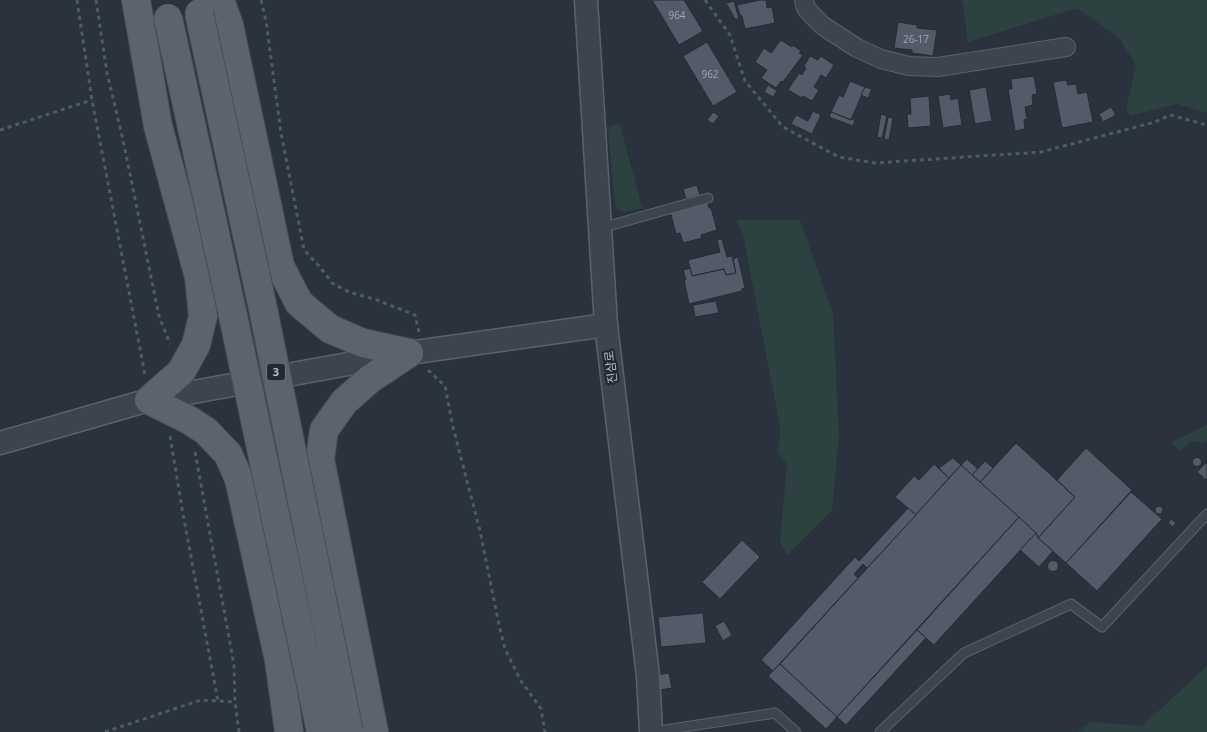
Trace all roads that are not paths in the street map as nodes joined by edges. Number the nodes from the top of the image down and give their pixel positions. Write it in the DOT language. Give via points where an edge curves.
graph roads {
  1 [pos="136,0"];
  2 [pos="586,0"];
  3 [pos="804,0"];
  4 [pos="205,4"];
  5 [pos="166,9"];
  6 [pos="1066,47"];
  7 [pos="708,198"];
  8 [pos="600,228"];
  9 [pos="606,325"];
  10 [pos="409,353"];
  11 [pos="168,409"];
  12 [pos="0,443"];
  13 [pos="1207,514"];
  14 [pos="289,732"];
  15 [pos="321,732"];
  16 [pos="349,732"];
  17 [pos="374,732"];
  18 [pos="651,732"];
  19 [pos="796,732"];
  20 [pos="880,732"];
  1 -- 11 [label="main road" via="158,126 198,277 203,316 196,345 181,372"];
  2 -- 8 [label="street, 진삼로"];
  3 -- 6 [label="street" via="806,8 823,26 857,48 881,59 909,66 938,67"];
  4 -- 10 [label="main road" via="229,25 280,266 299,303 330,330 362,343"];
  4 -- 16 [label="main road, 3, bridge"];
  5 -- 15 [label="main road, bridge"];
  7 -- 8 [label="lane"];
  8 -- 9 [label="street, 진삼로"];
  9 -- 10 [label="street"];
  9 -- 18 [label="street, 진삼로" via="648,676"];
  10 -- 11 [label="street"];
  10 -- 17 [label="main road" via="370,379 344,402 324,430 320,460"];
  11 -- 12 [label="street"];
  11 -- 14 [label="main road" via="206,431 228,454 240,479 279,660"];
  13 -- 20 [label="lane" via="1102,627 1071,604 964,653"];
  18 -- 19 [label="lane" via="775,713"];
}
